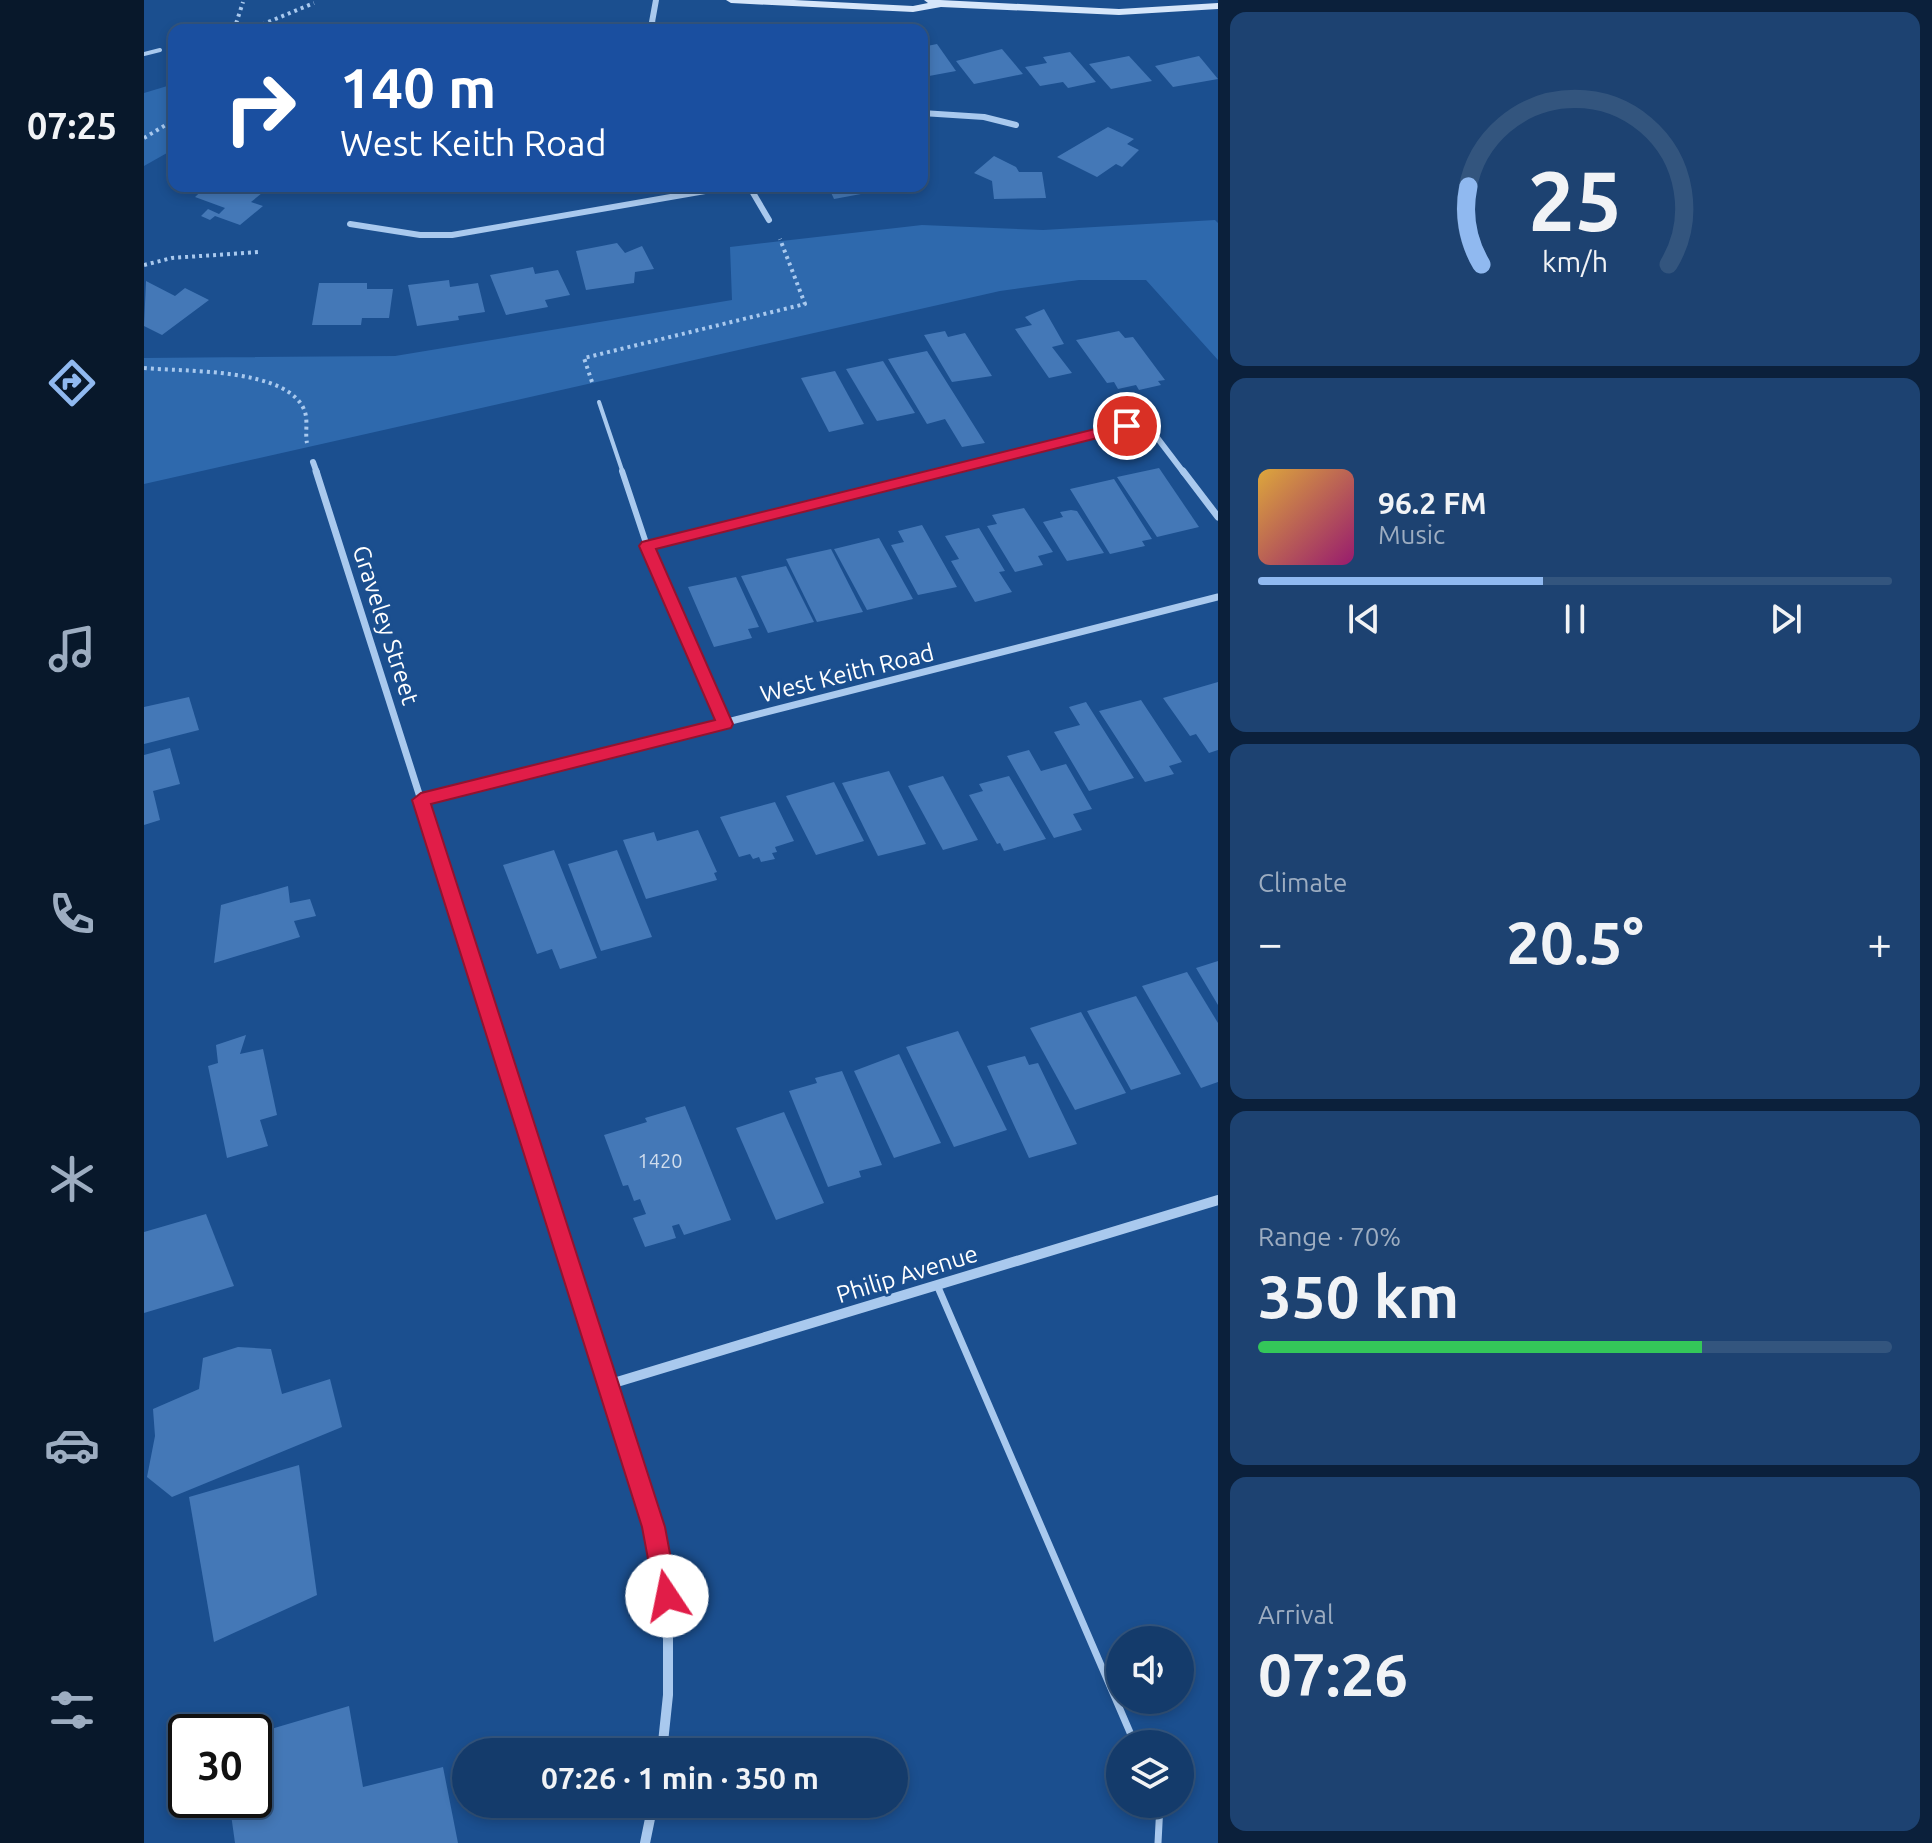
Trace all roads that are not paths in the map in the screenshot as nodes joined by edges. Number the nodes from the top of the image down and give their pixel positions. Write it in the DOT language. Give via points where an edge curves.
graph roads {
  1 [pos="656,0"];
  2 [pos="731,0"];
  3 [pos="929,0"];
  4 [pos="942,4"];
  5 [pos="1218,6"];
  6 [pos="653,24"];
  7 [pos="160,50"];
  8 [pos="144,54"];
  9 [pos="928,113"];
  10 [pos="1016,125"];
  11 [pos="699,192"];
  12 [pos="753,192"];
  13 [pos="769,220"];
  14 [pos="350,224"];
  15 [pos="599,402"];
  16 [pos="313,462"];
  17 [pos="1218,517"];
  18 [pos="647,546"];
  19 [pos="1218,597"];
  20 [pos="725,724"];
  21 [pos="421,800"];
  22 [pos="1218,1200"];
  23 [pos="937,1285"];
  24 [pos="607,1385"];
  25 [pos="1129,1730"];
  26 [pos="663,1738"];
  27 [pos="650,1818"];
  28 [pos="1159,1818"];
  29 [pos="645,1843"];
  30 [pos="1158,1843"];
  1 -- 6 [label="street"];
  2 -- 4 [label="main road" via="913,9"];
  3 -- 4 [label="main road"];
  4 -- 5 [label="main road" via="1119,12"];
  7 -- 8 [label="lane"];
  9 -- 10 [label="street"];
  11 -- 14 [label="street" via="452,235"];
  12 -- 13 [label="street"];
  15 -- 18 [label="lane"];
  16 -- 21 [label="street, Graveley Street"];
  17 -- 18 [label="street" via="1149,427 1127,426"];
  18 -- 20 [label="street"];
  19 -- 20 [label="street, West Keith Road"];
  20 -- 21 [label="street, West Keith Road"];
  21 -- 24 [label="street"];
  22 -- 23 [label="street, Philip Avenue"];
  23 -- 24 [label="street, Philip Avenue"];
  23 -- 25 [label="lane"];
  24 -- 26 [label="street" via="653,1527 667,1596"];
  27 -- 29 [label="street"];
  28 -- 30 [label="lane"];
}
